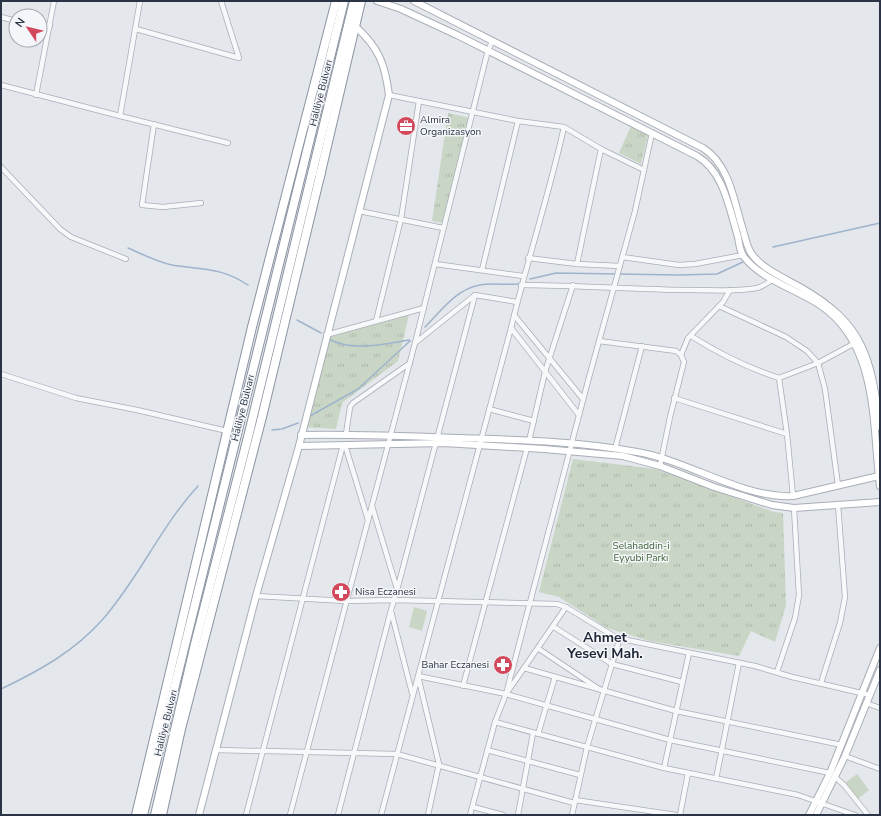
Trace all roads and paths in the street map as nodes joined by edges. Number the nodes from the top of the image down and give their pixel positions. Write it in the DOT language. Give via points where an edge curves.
graph roads {
  1 [pos="54,1"];
  2 [pos="140,1"];
  3 [pos="221,1"];
  4 [pos="336,1"];
  5 [pos="344,1"];
  6 [pos="354,1"];
  7 [pos="361,1"];
  8 [pos="377,1"];
  9 [pos="414,1"];
  10 [pos="50,26"];
  11 [pos="356,27"];
  12 [pos="136,29"];
  13 [pos="492,42"];
  14 [pos="488,50"];
  15 [pos="1,85"];
  16 [pos="36,95"];
  17 [pos="389,95"];
  18 [pos="419,101"];
  19 [pos="473,111"];
  20 [pos="120,116"];
  21 [pos="518,121"];
  22 [pos="154,124"];
  23 [pos="564,127"];
  24 [pos="652,133"];
  25 [pos="228,143"];
  26 [pos="601,149"];
  27 [pos="1,167"];
  28 [pos="644,170"];
  29 [pos="321,172"];
  30 [pos="287,196"];
  31 [pos="201,203"];
  32 [pos="359,211"];
  33 [pos="401,219"];
  34 [pos="444,228"];
  35 [pos="743,255"];
  36 [pos="528,258"];
  37 [pos="622,258"];
  38 [pos="126,259"];
  39 [pos="435,264"];
  40 [pos="577,264"];
  41 [pos="619,267"];
  42 [pos="482,270"];
  43 [pos="277,271"];
  44 [pos="287,276"];
  45 [pos="523,276"];
  46 [pos="773,279"];
  47 [pos="522,285"];
  48 [pos="573,285"];
  49 [pos="613,289"];
  50 [pos="730,290"];
  51 [pos="475,295"];
  52 [pos="517,302"];
  53 [pos="719,306"];
  54 [pos="424,308"];
  55 [pos="514,315"];
  56 [pos="376,321"];
  57 [pos="511,328"];
  58 [pos="326,335"];
  59 [pos="691,336"];
  60 [pos="599,341"];
  61 [pos="415,343"];
  62 [pos="855,343"];
  63 [pos="642,346"];
  64 [pos="681,355"];
  65 [pos="550,359"];
  66 [pos="410,363"];
  67 [pos="818,363"];
  68 [pos="545,372"];
  69 [pos="1,374"];
  70 [pos="779,378"];
  71 [pos="674,398"];
  72 [pos="583,399"];
  73 [pos="490,409"];
  74 [pos="579,415"];
  75 [pos="534,421"];
  76 [pos="880,427"];
  77 [pos="227,431"];
  78 [pos="238,431"];
  79 [pos="249,433"];
  80 [pos="346,434"];
  81 [pos="787,434"];
  82 [pos="301,435"];
  83 [pos="390,436"];
  84 [pos="436,440"];
  85 [pos="529,441"];
  86 [pos="480,442"];
  87 [pos="389,443"];
  88 [pos="572,444"];
  89 [pos="344,445"];
  90 [pos="299,446"];
  91 [pos="527,448"];
  92 [pos="615,448"];
  93 [pos="570,452"];
  94 [pos="662,457"];
  95 [pos="660,466"];
  96 [pos="879,476"];
  97 [pos="838,485"];
  98 [pos="880,486"];
  99 [pos="793,496"];
  100 [pos="880,502"];
  101 [pos="838,505"];
  102 [pos="372,506"];
  103 [pos="794,508"];
  104 [pos="368,520"];
  105 [pos="205,531"];
  106 [pos="231,531"];
  107 [pos="397,590"];
  108 [pos="256,596"];
  109 [pos="303,599"];
  110 [pos="393,600"];
  111 [pos="346,601"];
  112 [pos="437,602"];
  113 [pos="485,602"];
  114 [pos="530,603"];
  115 [pos="566,607"];
  116 [pos="390,610"];
  117 [pos="554,627"];
  118 [pos="617,638"];
  119 [pos="880,648"];
  120 [pos="539,649"];
  121 [pos="689,653"];
  122 [pos="739,663"];
  123 [pos="612,664"];
  124 [pos="524,668"];
  125 [pos="777,672"];
  126 [pos="879,675"];
  127 [pos="418,676"];
  128 [pos="554,677"];
  129 [pos="682,682"];
  130 [pos="822,683"];
  131 [pos="463,686"];
  132 [pos="603,692"];
  133 [pos="413,694"];
  134 [pos="506,694"];
  135 [pos="862,694"];
  136 [pos="870,695"];
  137 [pos="866,703"];
  138 [pos="546,706"];
  139 [pos="880,708"];
  140 [pos="676,711"];
  141 [pos="596,720"];
  142 [pos="727,721"];
  143 [pos="495,722"];
  144 [pos="536,733"];
  145 [pos="670,740"];
  146 [pos="842,745"];
  147 [pos="587,748"];
  148 [pos="722,749"];
  149 [pos="216,750"];
  150 [pos="487,750"];
  151 [pos="262,752"];
  152 [pos="307,752"];
  153 [pos="354,754"];
  154 [pos="397,754"];
  155 [pos="845,756"];
  156 [pos="528,762"];
  157 [pos="439,764"];
  158 [pos="664,768"];
  159 [pos="880,769"];
  160 [pos="830,772"];
  161 [pos="688,773"];
  162 [pos="580,775"];
  163 [pos="481,777"];
  164 [pos="835,777"];
  165 [pos="716,779"];
  166 [pos="524,789"];
  167 [pos="820,801"];
  168 [pos="575,802"];
  169 [pos="472,807"];
  170 [pos="136,815"];
  171 [pos="143,815"];
  172 [pos="155,815"];
  173 [pos="162,815"];
  174 [pos="199,815"];
  175 [pos="246,815"];
  176 [pos="290,815"];
  177 [pos="338,815"];
  178 [pos="381,815"];
  179 [pos="428,815"];
  180 [pos="470,815"];
  181 [pos="503,815"];
  182 [pos="518,815"];
  183 [pos="572,815"];
  184 [pos="676,815"];
  185 [pos="680,815"];
  186 [pos="809,815"];
  187 [pos="816,815"];
  188 [pos="855,815"];
  189 [pos="868,815"];
  1 -- 10 [label="street"];
  2 -- 12 [label="street"];
  3 -- 12 [label="street" via="239,58"];
  4 -- 30 [label="highway"];
  5 -- 43 [label="highway, Haliliye Bulvarı"];
  6 -- 44 [label="highway, Haliliye Bulvarı"];
  7 -- 11 [label="highway"];
  8 -- 14 [label="street" via="415,15"];
  9 -- 13 [label="street"];
  10 -- 16 [label="street"];
  11 -- 17 [label="street" via="369,38 381,59"];
  11 -- 29 [label="highway"];
  12 -- 20 [label="street"];
  13 -- 14 [label="street"];
  13 -- 76 [label="street" via="703,148 717,158 730,188 750,252 770,270 825,303 859,340 871,370"];
  14 -- 19 [label="street"];
  14 -- 24 [label="street"];
  15 -- 16 [label="street"];
  16 -- 20 [label="street"];
  17 -- 18 [label="street"];
  17 -- 32 [label="street"];
  18 -- 19 [label="street"];
  18 -- 33 [label="street"];
  19 -- 21 [label="street"];
  19 -- 34 [label="street"];
  20 -- 22 [label="street"];
  21 -- 23 [label="street"];
  21 -- 42 [label="street"];
  22 -- 25 [label="street"];
  22 -- 31 [label="street" via="142,205 163,207"];
  23 -- 26 [label="street"];
  23 -- 36 [label="street"];
  24 -- 28 [label="street"];
  24 -- 35 [label="street" via="705,160 715,171 728,203"];
  26 -- 28 [label="street"];
  26 -- 40 [label="street"];
  27 -- 38 [label="street" via="60,229 71,237"];
  28 -- 37 [label="street"];
  29 -- 44 [label="highway"];
  29 -- 106 [label="highway" via="262,417"];
  30 -- 43 [label="highway"];
  30 -- 77 [label="highway"];
  32 -- 33 [label="street"];
  32 -- 58 [label="street"];
  33 -- 34 [label="street"];
  33 -- 56 [label="street"];
  34 -- 39 [label="street"];
  35 -- 37 [label="street" via="679,265"];
  35 -- 46 [label="street" via="757,269"];
  36 -- 40 [label="street"];
  36 -- 45 [label="street"];
  37 -- 41 [label="street"];
  39 -- 42 [label="street"];
  39 -- 54 [label="street"];
  40 -- 41 [label="street"];
  41 -- 49 [label="street"];
  42 -- 45 [label="street"];
  43 -- 78 [label="highway, Haliliye Bulvarı"];
  44 -- 79 [label="highway, Haliliye Bulvarı"];
  45 -- 47 [label="street"];
  46 -- 50 [label="street" via="766,285 756,288"];
  46 -- 62 [label="street" via="821,306 838,321"];
  47 -- 48 [label="street"];
  47 -- 52 [label="street"];
  48 -- 49 [label="street"];
  48 -- 65 [label="street"];
  49 -- 50 [label="street"];
  49 -- 60 [label="street"];
  50 -- 53 [label="street"];
  51 -- 52 [label="street"];
  51 -- 61 [label="street"];
  51 -- 84 [label="street"];
  52 -- 55 [label="street"];
  53 -- 59 [label="street"];
  53 -- 67 [label="street" via="786,337 807,351"];
  54 -- 56 [label="street"];
  54 -- 61 [label="street"];
  55 -- 57 [label="street"];
  55 -- 65 [label="street"];
  56 -- 58 [label="street"];
  57 -- 68 [label="street"];
  57 -- 73 [label="street"];
  58 -- 82 [label="street"];
  59 -- 64 [label="street"];
  59 -- 70 [label="street" via="712,350 757,371"];
  60 -- 63 [label="street"];
  60 -- 72 [label="street"];
  61 -- 66 [label="street"];
  62 -- 67 [label="street"];
  62 -- 96 [label="street" via="868,380"];
  63 -- 64 [label="street" via="676,351"];
  63 -- 92 [label="street"];
  64 -- 71 [label="street" via="684,362"];
  65 -- 68 [label="street"];
  65 -- 72 [label="street"];
  66 -- 80 [label="street" via="350,407"];
  66 -- 83 [label="street"];
  67 -- 70 [label="street"];
  67 -- 97 [label="street" via="826,389"];
  68 -- 74 [label="street"];
  68 -- 75 [label="street"];
  69 -- 77 [label="street" via="76,398"];
  70 -- 81 [label="street"];
  71 -- 81 [label="street"];
  71 -- 94 [label="street"];
  72 -- 74 [label="street"];
  73 -- 75 [label="street"];
  73 -- 86 [label="street"];
  74 -- 88 [label="street"];
  75 -- 85 [label="street"];
  77 -- 105 [label="highway"];
  78 -- 105 [label="highway"];
  78 -- 171 [label="highway, Haliliye Bulvarı"];
  79 -- 106 [label="highway"];
  79 -- 172 [label="highway, Haliliye Bulvarı" via="195,644"];
  80 -- 82 [label="street"];
  80 -- 83 [label="street"];
  81 -- 99 [label="street"];
  82 -- 90 [label="street"];
  83 -- 84 [label="street"];
  83 -- 87 [label="street"];
  84 -- 86 [label="street"];
  84 -- 87 [label="street"];
  84 -- 107 [label="street"];
  85 -- 86 [label="street"];
  85 -- 88 [label="street"];
  86 -- 91 [label="street"];
  86 -- 112 [label="street"];
  87 -- 89 [label="street"];
  87 -- 102 [label="street"];
  88 -- 92 [label="street"];
  88 -- 93 [label="street"];
  89 -- 90 [label="street"];
  89 -- 104 [label="street"];
  89 -- 109 [label="street"];
  90 -- 108 [label="street"];
  91 -- 93 [label="street"];
  91 -- 113 [label="street"];
  92 -- 94 [label="street"];
  93 -- 95 [label="street" via="623,456"];
  93 -- 114 [label="street"];
  94 -- 95 [label="street"];
  94 -- 99 [label="street" via="752,491 781,497"];
  95 -- 103 [label="street" via="714,487 772,505"];
  96 -- 97 [label="street"];
  96 -- 98 [label="street"];
  97 -- 99 [label="street"];
  100 -- 101 [label="street"];
  101 -- 103 [label="street"];
  101 -- 130 [label="street" via="845,596 840,623"];
  102 -- 104 [label="street"];
  102 -- 107 [label="street"];
  103 -- 125 [label="street" via="799,595 796,618"];
  104 -- 111 [label="street"];
  105 -- 170 [label="highway"];
  106 -- 173 [label="highway"];
  107 -- 110 [label="street"];
  108 -- 109 [label="street"];
  108 -- 149 [label="street"];
  109 -- 111 [label="street"];
  109 -- 151 [label="street"];
  110 -- 111 [label="street"];
  110 -- 112 [label="street"];
  110 -- 116 [label="street"];
  111 -- 152 [label="street"];
  112 -- 113 [label="street"];
  112 -- 127 [label="street"];
  113 -- 114 [label="street"];
  113 -- 131 [label="street"];
  114 -- 115 [label="street"];
  114 -- 134 [label="street"];
  115 -- 117 [label="street"];
  115 -- 118 [label="street"];
  116 -- 133 [label="street"];
  116 -- 153 [label="street"];
  117 -- 120 [label="street"];
  117 -- 123 [label="street"];
  118 -- 121 [label="street"];
  118 -- 123 [label="street" via="618,644"];
  119 -- 135 [label="street"];
  120 -- 124 [label="street"];
  120 -- 132 [label="street"];
  121 -- 122 [label="street"];
  121 -- 129 [label="street"];
  122 -- 125 [label="street"];
  122 -- 142 [label="street"];
  123 -- 129 [label="street"];
  123 -- 132 [label="street"];
  124 -- 128 [label="street"];
  124 -- 134 [label="street"];
  125 -- 130 [label="street"];
  126 -- 136 [label="street"];
  127 -- 131 [label="street"];
  127 -- 133 [label="street"];
  127 -- 157 [label="street"];
  128 -- 132 [label="street"];
  128 -- 138 [label="street"];
  129 -- 140 [label="street"];
  130 -- 135 [label="street"];
  131 -- 134 [label="street"];
  132 -- 140 [label="street"];
  132 -- 141 [label="street"];
  133 -- 154 [label="street"];
  134 -- 138 [label="street"];
  134 -- 143 [label="street"];
  135 -- 136 [label="street"];
  135 -- 146 [label="street"];
  136 -- 137 [label="street"];
  137 -- 139 [label="street"];
  137 -- 155 [label="street"];
  138 -- 141 [label="street"];
  138 -- 144 [label="street"];
  140 -- 142 [label="street"];
  140 -- 145 [label="street"];
  141 -- 145 [label="street"];
  141 -- 147 [label="street"];
  142 -- 146 [label="street"];
  142 -- 148 [label="street"];
  143 -- 144 [label="street"];
  143 -- 150 [label="street"];
  144 -- 147 [label="street"];
  144 -- 156 [label="street"];
  145 -- 148 [label="street"];
  145 -- 158 [label="street"];
  146 -- 160 [label="street"];
  147 -- 158 [label="street"];
  147 -- 162 [label="street"];
  148 -- 160 [label="street"];
  148 -- 165 [label="street"];
  149 -- 151 [label="street"];
  149 -- 174 [label="street"];
  150 -- 156 [label="street"];
  150 -- 163 [label="street"];
  151 -- 152 [label="street"];
  151 -- 175 [label="street"];
  152 -- 153 [label="street"];
  152 -- 176 [label="street"];
  153 -- 154 [label="street"];
  153 -- 177 [label="street"];
  154 -- 157 [label="street"];
  154 -- 178 [label="street"];
  155 -- 159 [label="street"];
  155 -- 164 [label="street"];
  156 -- 162 [label="street"];
  156 -- 166 [label="street"];
  157 -- 163 [label="street"];
  157 -- 179 [label="street"];
  158 -- 161 [label="street"];
  160 -- 167 [label="street"];
  161 -- 165 [label="street"];
  161 -- 185 [label="street"];
  162 -- 168 [label="street"];
  163 -- 166 [label="street"];
  163 -- 169 [label="street"];
  164 -- 167 [label="street"];
  164 -- 189 [label="street"];
  165 -- 167 [label="street"];
  166 -- 168 [label="street"];
  166 -- 182 [label="street"];
  167 -- 186 [label="street"];
  167 -- 187 [label="street"];
  167 -- 188 [label="street"];
  168 -- 183 [label="street"];
  168 -- 184 [label="street"];
  169 -- 180 [label="street"];
  169 -- 181 [label="street"];
}
